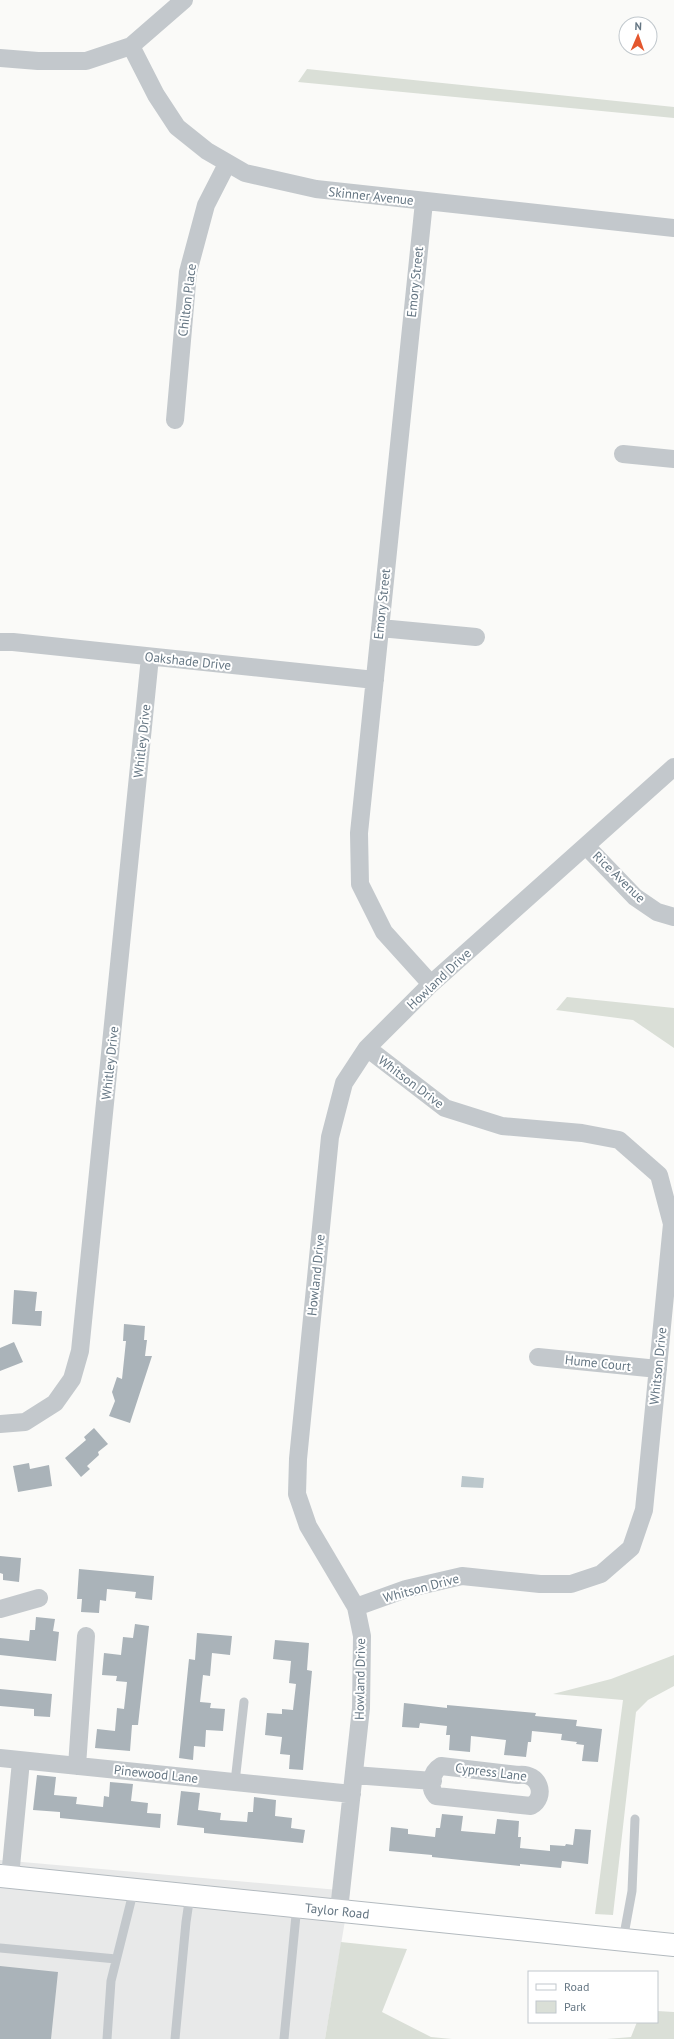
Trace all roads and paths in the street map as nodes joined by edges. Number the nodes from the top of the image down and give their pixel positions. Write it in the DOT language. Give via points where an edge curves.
graph roads {
  1 [pos="184,0"];
  2 [pos="131,46"];
  3 [pos="0,58"];
  4 [pos="227,164"];
  5 [pos="424,202"];
  6 [pos="674,228"];
  7 [pos="175,420"];
  8 [pos="623,454"];
  9 [pos="674,459"];
  10 [pos="380,628"];
  11 [pos="476,637"];
  12 [pos="0,642"];
  13 [pos="150,657"];
  14 [pos="375,680"];
  15 [pos="674,767"];
  16 [pos="586,846"];
  17 [pos="674,917"];
  18 [pos="431,984"];
  19 [pos="367,1048"];
  20 [pos="538,1357"];
  21 [pos="658,1369"];
  22 [pos="0,1424"];
  23 [pos="40,1598"];
  24 [pos="356,1607"];
  25 [pos="0,1609"];
  26 [pos="86,1636"];
  27 [pos="244,1702"];
  28 [pos="0,1758"];
  29 [pos="21,1761"];
  30 [pos="77,1766"];
  31 [pos="354,1775"];
  32 [pos="433,1781"];
  33 [pos="235,1782"];
  34 [pos="352,1794"];
  35 [pos="635,1819"];
  36 [pos="5,1877"];
  37 [pos="134,1890"];
  38 [pos="190,1895"];
  39 [pos="297,1905"];
  40 [pos="339,1910"];
  41 [pos="623,1940"];
  42 [pos="674,1946"];
  43 [pos="0,1948"];
  44 [pos="116,1959"];
  45 [pos="106,2039"];
  46 [pos="175,2039"];
  47 [pos="284,2039"];
  1 -- 2 [label="street"];
  2 -- 3 [label="street" via="86,61"];
  2 -- 4 [label="street, Skinner Avenue" via="156,95 177,127"];
  4 -- 5 [label="street, Skinner Avenue" via="245,173 316,189"];
  4 -- 7 [label="street, Chilton Place" via="206,204 188,272"];
  5 -- 6 [label="street, Skinner Avenue"];
  5 -- 10 [label="street, Emory Street"];
  8 -- 9 [label="street"];
  10 -- 11 [label="street"];
  10 -- 14 [label="street, Emory Street"];
  12 -- 13 [label="street, Oakshade Drive"];
  13 -- 14 [label="street, Oakshade Drive"];
  13 -- 22 [label="street, Whitley Drive" via="80,1351 72,1379 56,1403 24,1422"];
  14 -- 18 [label="street, Emory Street" via="359,833 360,884 384,932"];
  15 -- 16 [label="street, Howland Drive"];
  16 -- 17 [label="street, Rice Avenue" via="635,897 657,912"];
  16 -- 18 [label="street, Howland Drive"];
  18 -- 19 [label="street, Howland Drive"];
  19 -- 21 [label="street, Whitson Drive" via="445,1108 502,1126 582,1133 620,1140 659,1175 672,1224"];
  19 -- 24 [label="street, Howland Drive" via="344,1083 330,1137 298,1459 297,1494 308,1526"];
  20 -- 21 [label="street, Hume Court"];
  21 -- 24 [label="street, Whitson Drive" via="644,1510 631,1548 601,1574 571,1584 540,1584 462,1576 406,1589"];
  23 -- 25 [label="street"];
  24 -- 31 [label="street, Howland Drive" via="362,1636 361,1708"];
  26 -- 30 [label="street"];
  27 -- 33 [label="lane"];
  28 -- 29 [label="street, Pinewood Lane"];
  29 -- 30 [label="street, Pinewood Lane"];
  29 -- 36 [label="street"];
  30 -- 33 [label="street, Pinewood Lane"];
  31 -- 32 [label="street"];
  31 -- 34 [label="street, Howland Drive"];
  32 -- 32 [label="street, Cypress Lane" via="432,1792 441,1797 531,1806 539,1798 539,1784 534,1777 526,1774 442,1766 436,1769"];
  33 -- 34 [label="street, Pinewood Lane"];
  34 -- 40 [label="street, Howland Drive"];
  35 -- 41 [label="lane" via="632,1891"];
  36 -- 37 [label="main road, Taylor Road"];
  37 -- 38 [label="main road, Taylor Road"];
  37 -- 44 [label="lane"];
  38 -- 39 [label="main road, Taylor Road"];
  38 -- 46 [label="lane"];
  39 -- 40 [label="main road, Taylor Road"];
  39 -- 47 [label="lane"];
  40 -- 41 [label="main road, Taylor Road"];
  41 -- 42 [label="main road, Taylor Road"];
  43 -- 44 [label="lane"];
  44 -- 45 [label="lane" via="111,1981"];
}
